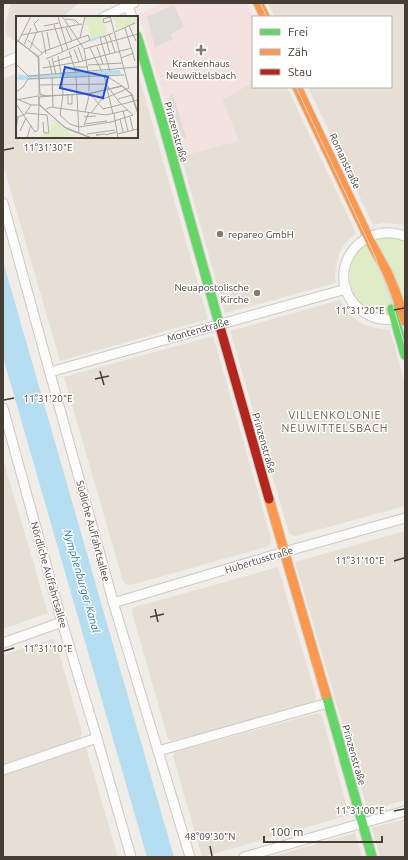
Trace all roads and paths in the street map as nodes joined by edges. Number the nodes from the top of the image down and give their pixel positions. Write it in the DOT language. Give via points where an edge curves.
graph roads {
  1 [pos="258,3"];
  2 [pos="130,4"];
  3 [pos="106,16"];
  4 [pos="132,16"];
  5 [pos="264,16"];
  6 [pos="138,39"];
  7 [pos="16,57"];
  8 [pos="3,63"];
  9 [pos="298,88"];
  10 [pos="3,203"];
  11 [pos="405,236"];
  12 [pos="370,241"];
  13 [pos="346,289"];
  14 [pos="402,318"];
  15 [pos="219,324"];
  16 [pos="405,355"];
  17 [pos="50,372"];
  18 [pos="3,408"];
  19 [pos="405,518"];
  20 [pos="284,552"];
  21 [pos="114,603"];
  22 [pos="62,622"];
  23 [pos="3,643"];
  24 [pos="328,703"];
  25 [pos="97,738"];
  26 [pos="158,751"];
  27 [pos="3,770"];
  28 [pos="405,811"];
  29 [pos="362,824"];
  30 [pos="131,857"];
  31 [pos="190,857"];
  32 [pos="244,857"];
  33 [pos="372,857"];
  1 -- 5 [label="street"];
  2 -- 3 [label="street"];
  2 -- 4 [label="street"];
  6 -- 15 [label="street, Prinzenstraße"];
  7 -- 8 [label="street"];
  9 -- 12 [label="street, Romanstraße"];
  10 -- 17 [label="street, Südliche Auffahrtsallee"];
  11 -- 12 [label="street" via="387,232 375,234"];
  12 -- 13 [label="street" via="356,246 348,259 344,273"];
  12 -- 14 [label="street, Romanstraße" via="385,287"];
  13 -- 14 [label="street" via="354,303 366,313 380,319"];
  13 -- 15 [label="street, Montenstraße"];
  14 -- 16 [label="street, Romanstraße"];
  15 -- 17 [label="street, Montenstraße"];
  15 -- 20 [label="street, Prinzenstraße"];
  17 -- 21 [label="street, Südliche Auffahrtsallee"];
  18 -- 22 [label="street, Nördliche Auffahrtsallee"];
  19 -- 20 [label="street, Hubertusstraße"];
  20 -- 21 [label="street, Hubertusstraße"];
  20 -- 24 [label="street, Prinzenstraße"];
  21 -- 26 [label="street, Südliche Auffahrtsallee"];
  22 -- 23 [label="street"];
  22 -- 25 [label="street, Nördliche Auffahrtsallee"];
  24 -- 26 [label="street"];
  24 -- 29 [label="street, Prinzenstraße"];
  25 -- 27 [label="street"];
  25 -- 30 [label="street, Nördliche Auffahrtsallee"];
  26 -- 31 [label="street, Südliche Auffahrtsallee"];
  28 -- 29 [label="street"];
  29 -- 32 [label="street"];
  29 -- 33 [label="street, Prinzenstraße"];
}
